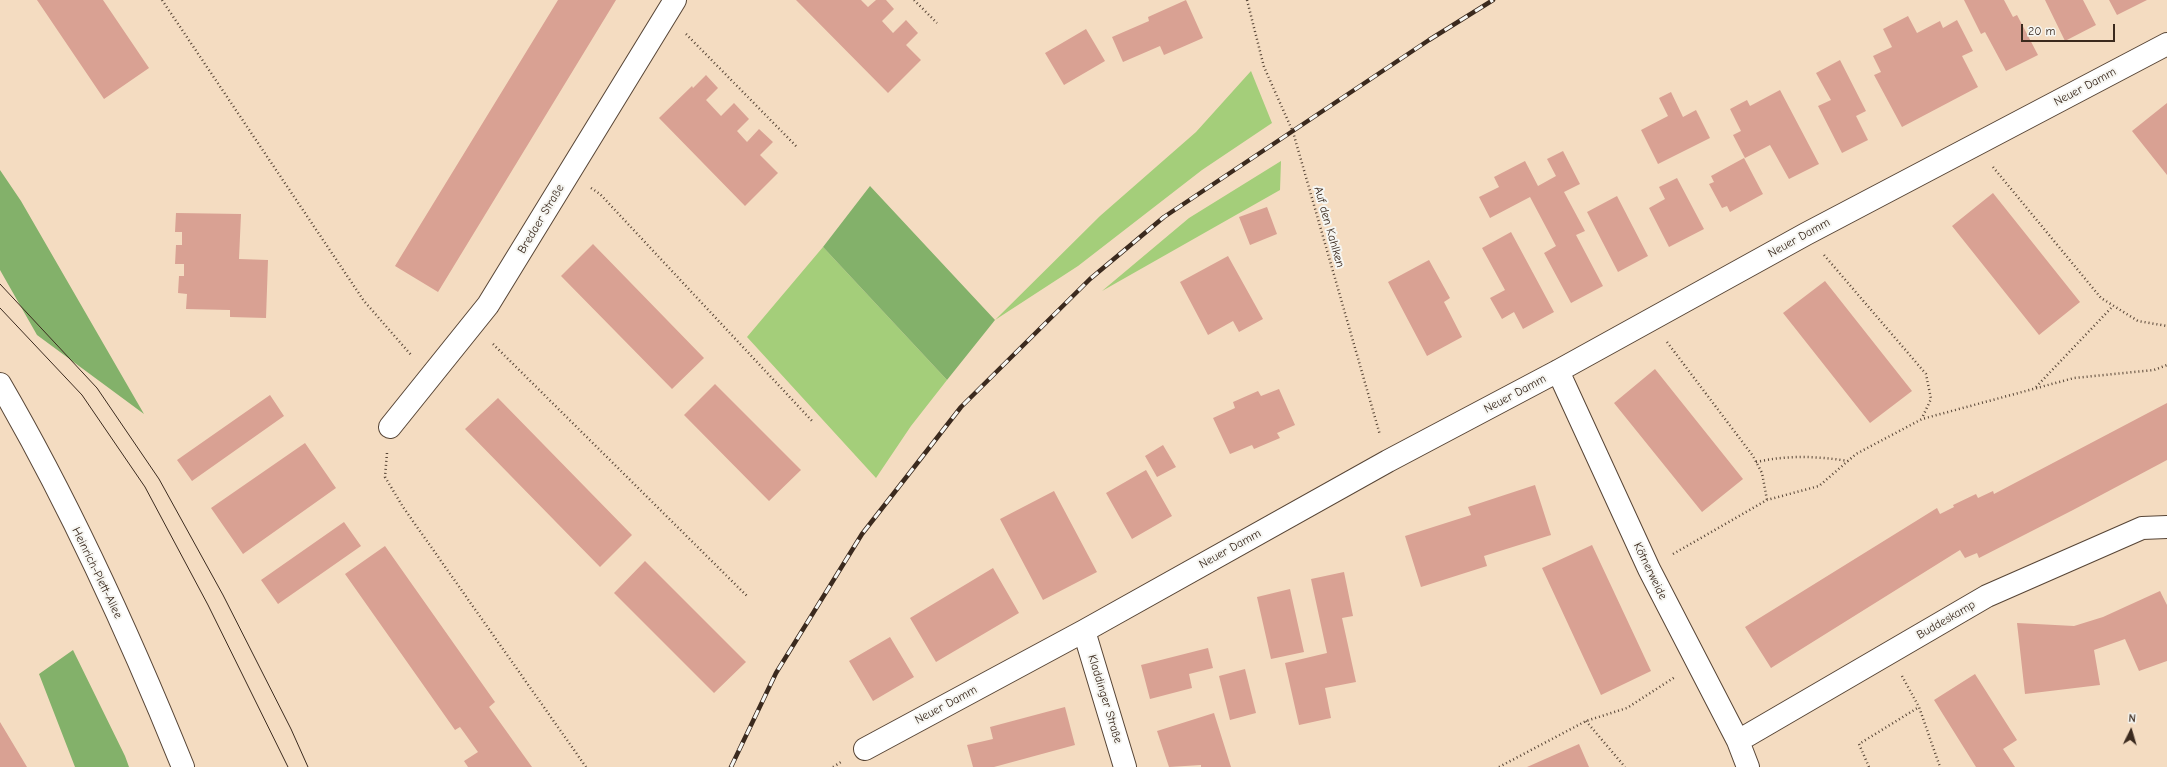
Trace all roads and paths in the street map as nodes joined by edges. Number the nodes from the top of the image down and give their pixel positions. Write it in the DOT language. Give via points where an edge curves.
graph roads {
  1 [pos="162,0"];
  2 [pos="914,0"];
  3 [pos="1247,0"];
  4 [pos="670,9"];
  5 [pos="937,23"];
  6 [pos="2167,44"];
  7 [pos="1976,144"];
  8 [pos="798,147"];
  9 [pos="570,172"];
  10 [pos="1806,234"];
  11 [pos="2113,306"];
  12 [pos="1650,321"];
  13 [pos="471,326"];
  14 [pos="2167,326"];
  15 [pos="2167,365"];
  16 [pos="1558,372"];
  17 [pos="430,377"];
  18 [pos="0,384"];
  19 [pos="2036,388"];
  20 [pos="1922,418"];
  21 [pos="813,422"];
  22 [pos="390,427"];
  23 [pos="1388,461"];
  24 [pos="1848,461"];
  25 [pos="1756,462"];
  26 [pos="1767,500"];
  27 [pos="2167,527"];
  28 [pos="1648,568"];
  29 [pos="748,597"];
  30 [pos="1084,631"];
  31 [pos="1889,653"];
  32 [pos="1697,662"];
  33 [pos="1919,707"];
  34 [pos="1586,721"];
  35 [pos="1738,741"];
  36 [pos="865,748"];
  37 [pos="183,767"];
  38 [pos="586,767"];
  39 [pos="1125,767"];
  40 [pos="1499,767"];
  41 [pos="1625,767"];
  42 [pos="1748,767"];
  43 [pos="1869,767"];
  44 [pos="1940,767"];
  1 -- 17 [label="path" via="364,301"];
  2 -- 5 [label="path"];
  3 -- 23 [label="path, Auf den Kahlken" via="1264,67 1292,132"];
  4 -- 8 [label="path" via="691,38"];
  4 -- 9 [label="street, Bredaer Straße"];
  6 -- 7 [label="street, Neuer Damm"];
  7 -- 10 [label="street, Neuer Damm"];
  7 -- 11 [label="path" via="2101,298"];
  9 -- 13 [label="street, Bredaer Straße" via="488,305"];
  9 -- 21 [label="path" via="600,194"];
  10 -- 12 [label="street, Neuer Damm"];
  10 -- 20 [label="path" via="1926,374 1931,399"];
  11 -- 14 [label="path" via="2138,321"];
  11 -- 19 [label="path"];
  12 -- 16 [label="street, Neuer Damm"];
  12 -- 25 [label="path"];
  13 -- 17 [label="street, Bredaer Straße"];
  13 -- 29 [label="path" via="504,353"];
  15 -- 19 [label="path" via="2154,370 2074,378"];
  16 -- 23 [label="street, Neuer Damm"];
  16 -- 28 [label="street, Kötnerweide"];
  17 -- 22 [label="street, Bredaer Straße"];
  18 -- 37 [label="street, Heinrich-Plett-Allee" via="102,578"];
  19 -- 20 [label="path"];
  20 -- 24 [label="path" via="1856,454"];
  22 -- 38 [label="path" via="385,477 403,507"];
  23 -- 30 [label="street, Neuer Damm"];
  24 -- 25 [label="path" via="1817,456 1780,456"];
  24 -- 26 [label="path" via="1820,486"];
  25 -- 26 [label="path" via="1762,473"];
  26 -- 28 [label="path"];
  27 -- 31 [label="street, Buddeskamp" via="2142,528 1987,596"];
  28 -- 32 [label="street, Kötnerweide"];
  30 -- 36 [label="street, Neuer Damm"];
  30 -- 39 [label="street, Kladdinger Straße"];
  31 -- 33 [label="path"];
  31 -- 35 [label="street, Buddeskamp"];
  32 -- 34 [label="path" via="1627,708"];
  32 -- 35 [label="street, Kötnerweide"];
  33 -- 43 [label="path" via="1859,744"];
  33 -- 44 [label="path"];
  34 -- 40 [label="path"];
  34 -- 41 [label="path"];
  35 -- 42 [label="street, Kötnerweide"];
}
